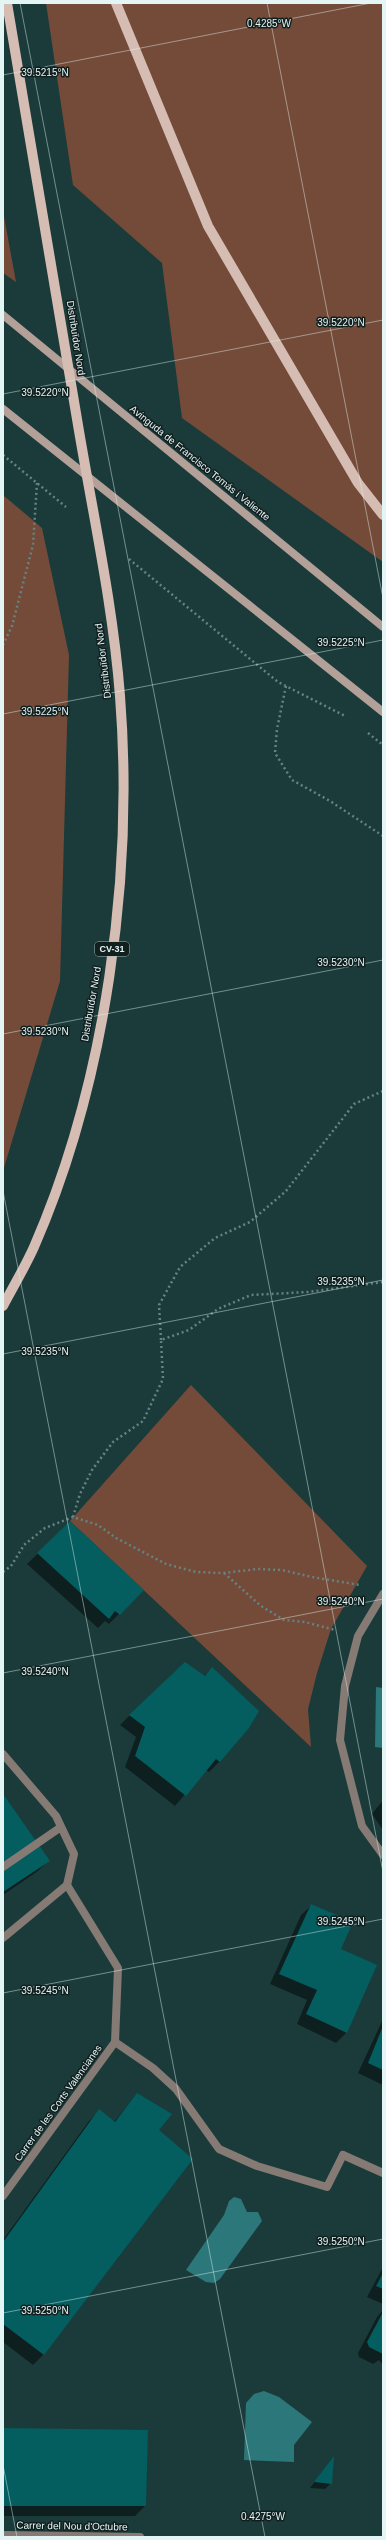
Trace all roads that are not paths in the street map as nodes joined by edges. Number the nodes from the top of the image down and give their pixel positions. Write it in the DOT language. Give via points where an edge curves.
graph roads {
  1 [pos="7,3"];
  2 [pos="116,3"];
  3 [pos="3,315"];
  4 [pos="3,409"];
  5 [pos="383,515"];
  6 [pos="383,627"];
  7 [pos="383,712"];
  8 [pos="3,1306"];
  9 [pos="383,1594"];
  10 [pos="3,1754"];
  11 [pos="61,1827"];
  12 [pos="383,1855"];
  13 [pos="3,1867"];
  14 [pos="67,1885"];
  15 [pos="3,1938"];
  16 [pos="115,2042"];
  17 [pos="383,2173"];
  18 [pos="3,2196"];
  19 [pos="3,2535"];
  20 [pos="140,2537"];
  1 -- 8 [label="main road, Distribuïdor Nord / CV-31" via="105,575 120,696 124,811 116,923 86,1094 63,1170 33,1247"];
  2 -- 5 [label="main road" via="208,226 358,483"];
  3 -- 6 [label="main road, Avinguda de Francisco Tomás i Valiente"];
  4 -- 7 [label="main road"];
  9 -- 12 [label="street" via="358,1636 345,1686 340,1740 362,1826"];
  10 -- 11 [label="street" via="56,1816"];
  11 -- 13 [label="street"];
  11 -- 14 [label="street" via="74,1854"];
  14 -- 15 [label="street"];
  14 -- 16 [label="street" via="118,1968"];
  16 -- 17 [label="street" via="153,2068 176,2089 219,2149 257,2166 327,2186 342,2155"];
  16 -- 18 [label="street, Carrer de les Corts Valencianes"];
  19 -- 20 [label="street, Carrer del Nou d'Octubre"];
}
